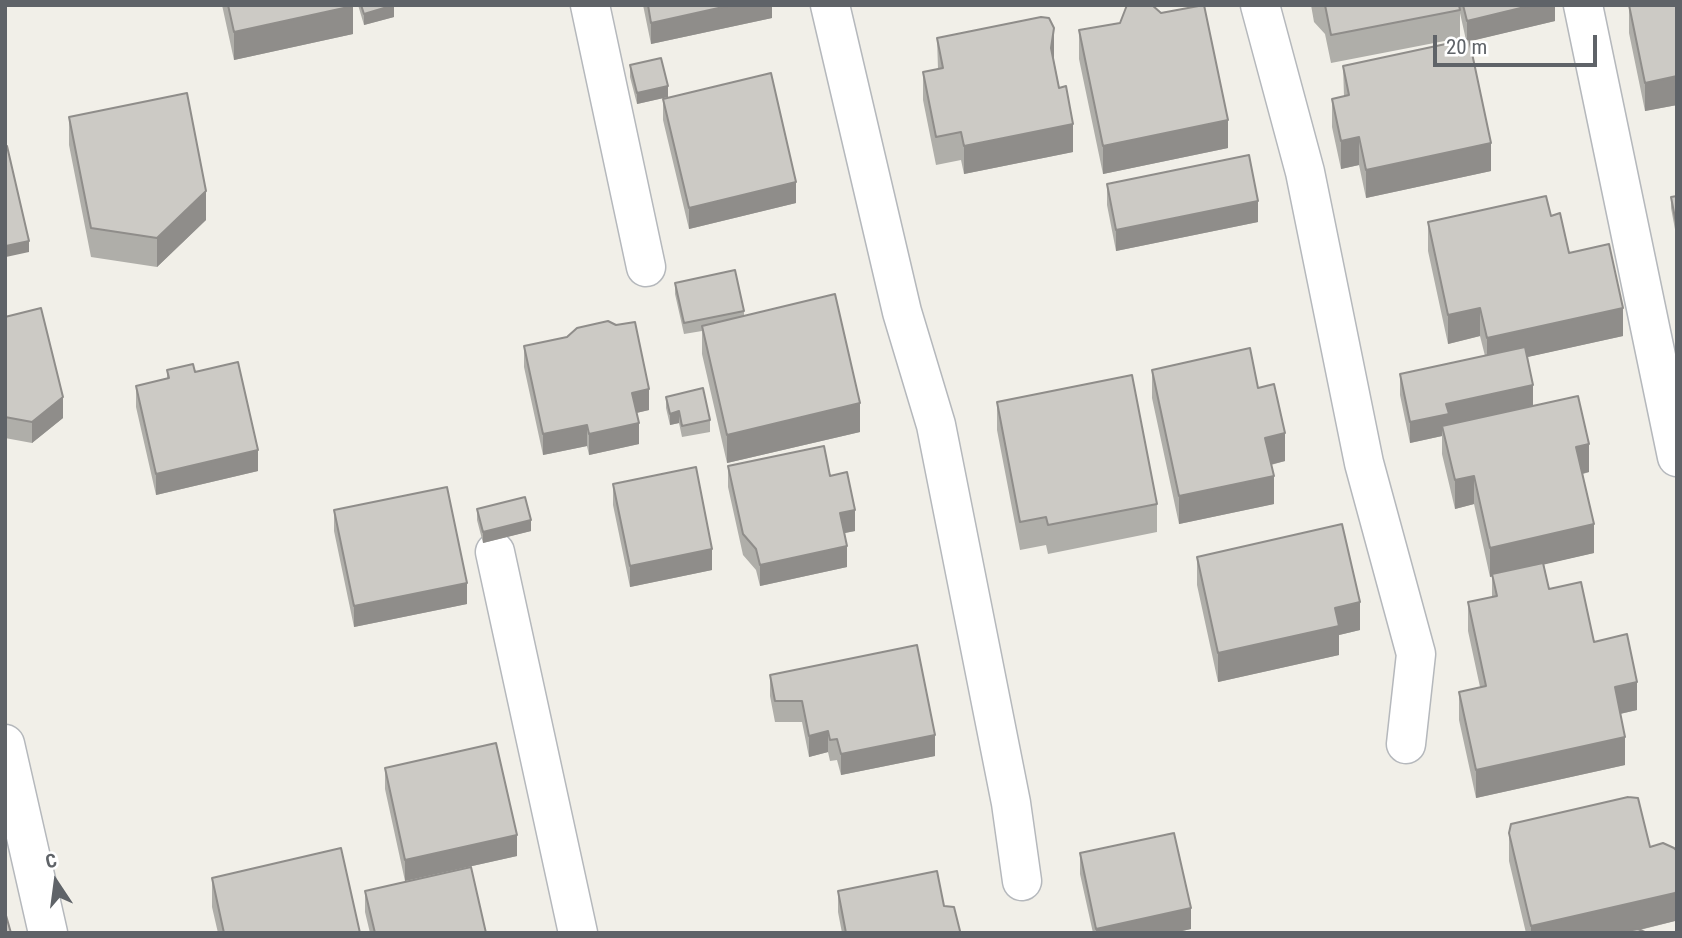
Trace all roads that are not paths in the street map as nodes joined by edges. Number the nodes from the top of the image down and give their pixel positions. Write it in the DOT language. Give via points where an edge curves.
graph roads {
  1 [pos="590,5"];
  2 [pos="830,5"];
  3 [pos="1260,5"];
  4 [pos="1583,5"];
  5 [pos="646,267"];
  6 [pos="1677,457"];
  7 [pos="495,552"];
  8 [pos="5,744"];
  9 [pos="1406,744"];
  10 [pos="1021,881"];
  11 [pos="48,933"];
  12 [pos="578,933"];
  1 -- 5 [label="street"];
  2 -- 10 [label="street" via="902,312 936,425 1011,803"];
  3 -- 9 [label="street" via="1306,172 1364,463 1416,654"];
  4 -- 6 [label="street"];
  7 -- 12 [label="street"];
  8 -- 11 [label="street"];
}
